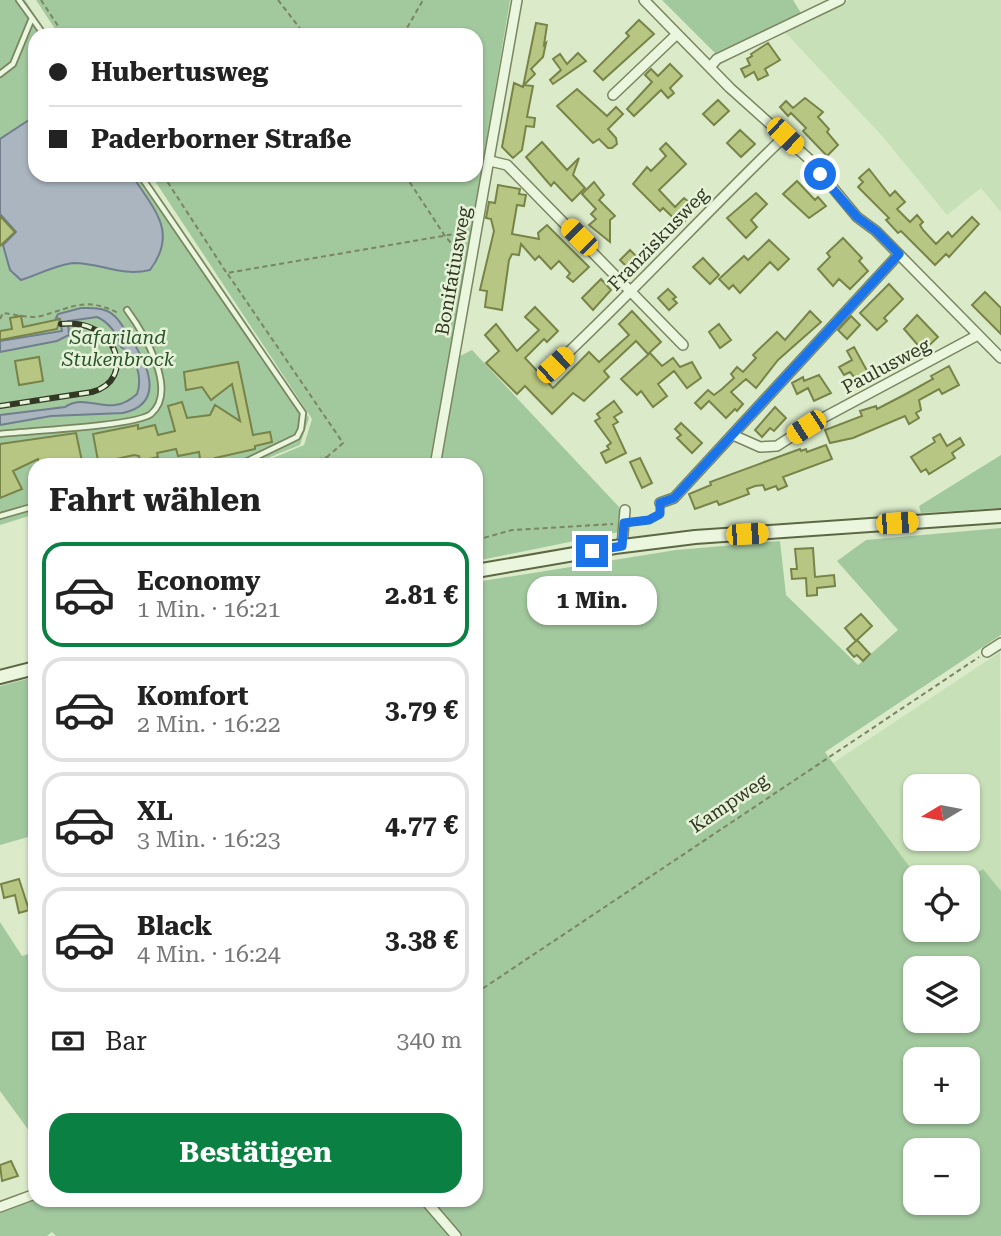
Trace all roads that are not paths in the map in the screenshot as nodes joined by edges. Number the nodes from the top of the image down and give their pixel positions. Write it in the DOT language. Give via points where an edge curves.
graph roads {
  1 [pos="19,0"];
  2 [pos="517,0"];
  3 [pos="644,0"];
  4 [pos="840,0"];
  5 [pos="32,18"];
  6 [pos="39,28"];
  7 [pos="677,34"];
  8 [pos="710,68"];
  9 [pos="0,74"];
  10 [pos="613,95"];
  11 [pos="785,136"];
  12 [pos="490,161"];
  13 [pos="145,182"];
  14 [pos="899,254"];
  15 [pos="633,291"];
  16 [pos="127,310"];
  17 [pos="978,335"];
  18 [pos="683,345"];
  19 [pos="1001,358"];
  20 [pos="555,365"];
  21 [pos="0,434"];
  22 [pos="733,435"];
  23 [pos="253,458"];
  24 [pos="436,458"];
  25 [pos="660,503"];
  26 [pos="28,508"];
  27 [pos="625,510"];
  28 [pos="0,516"];
  29 [pos="1001,516"];
  30 [pos="624,523"];
  31 [pos="622,546"];
  32 [pos="483,570"];
  33 [pos="1001,643"];
  34 [pos="987,652"];
  35 [pos="28,670"];
  36 [pos="0,677"];
  37 [pos="28,1196"];
  38 [pos="0,1206"];
  39 [pos="431,1207"];
  40 [pos="456,1236"];
  1 -- 5 [label="lane"];
  2 -- 12 [label="street, Bonifatiusweg"];
  3 -- 7 [label="street"];
  4 -- 8 [label="street" via="716,59"];
  5 -- 6 [label="lane"];
  5 -- 9 [label="lane" via="13,64"];
  7 -- 8 [label="street"];
  7 -- 10 [label="street"];
  8 -- 11 [label="street"];
  11 -- 14 [label="street" via="857,217"];
  11 -- 15 [label="street, Franziskusweg"];
  12 -- 15 [label="street" via="507,165"];
  12 -- 24 [label="street, Bonifatiusweg"];
  13 -- 23 [label="lane" via="303,413 296,437"];
  14 -- 17 [label="street"];
  14 -- 22 [label="street"];
  15 -- 18 [label="street"];
  15 -- 20 [label="street, Franziskusweg"];
  16 -- 21 [label="lane" via="141,329 159,372 160,396 154,411 122,422"];
  17 -- 19 [label="street"];
  17 -- 22 [label="street, Paulusweg" via="777,446 760,447"];
  22 -- 25 [label="street" via="674,498"];
  25 -- 30 [label="lane" via="660,514"];
  26 -- 28 [label="lane"];
  27 -- 30 [label="street"];
  29 -- 31 [label="main road"];
  30 -- 31 [label="street"];
  31 -- 32 [label="main road"];
  33 -- 34 [label="street"];
  35 -- 36 [label="main road"];
  37 -- 38 [label="street"];
  39 -- 40 [label="street"];
}
